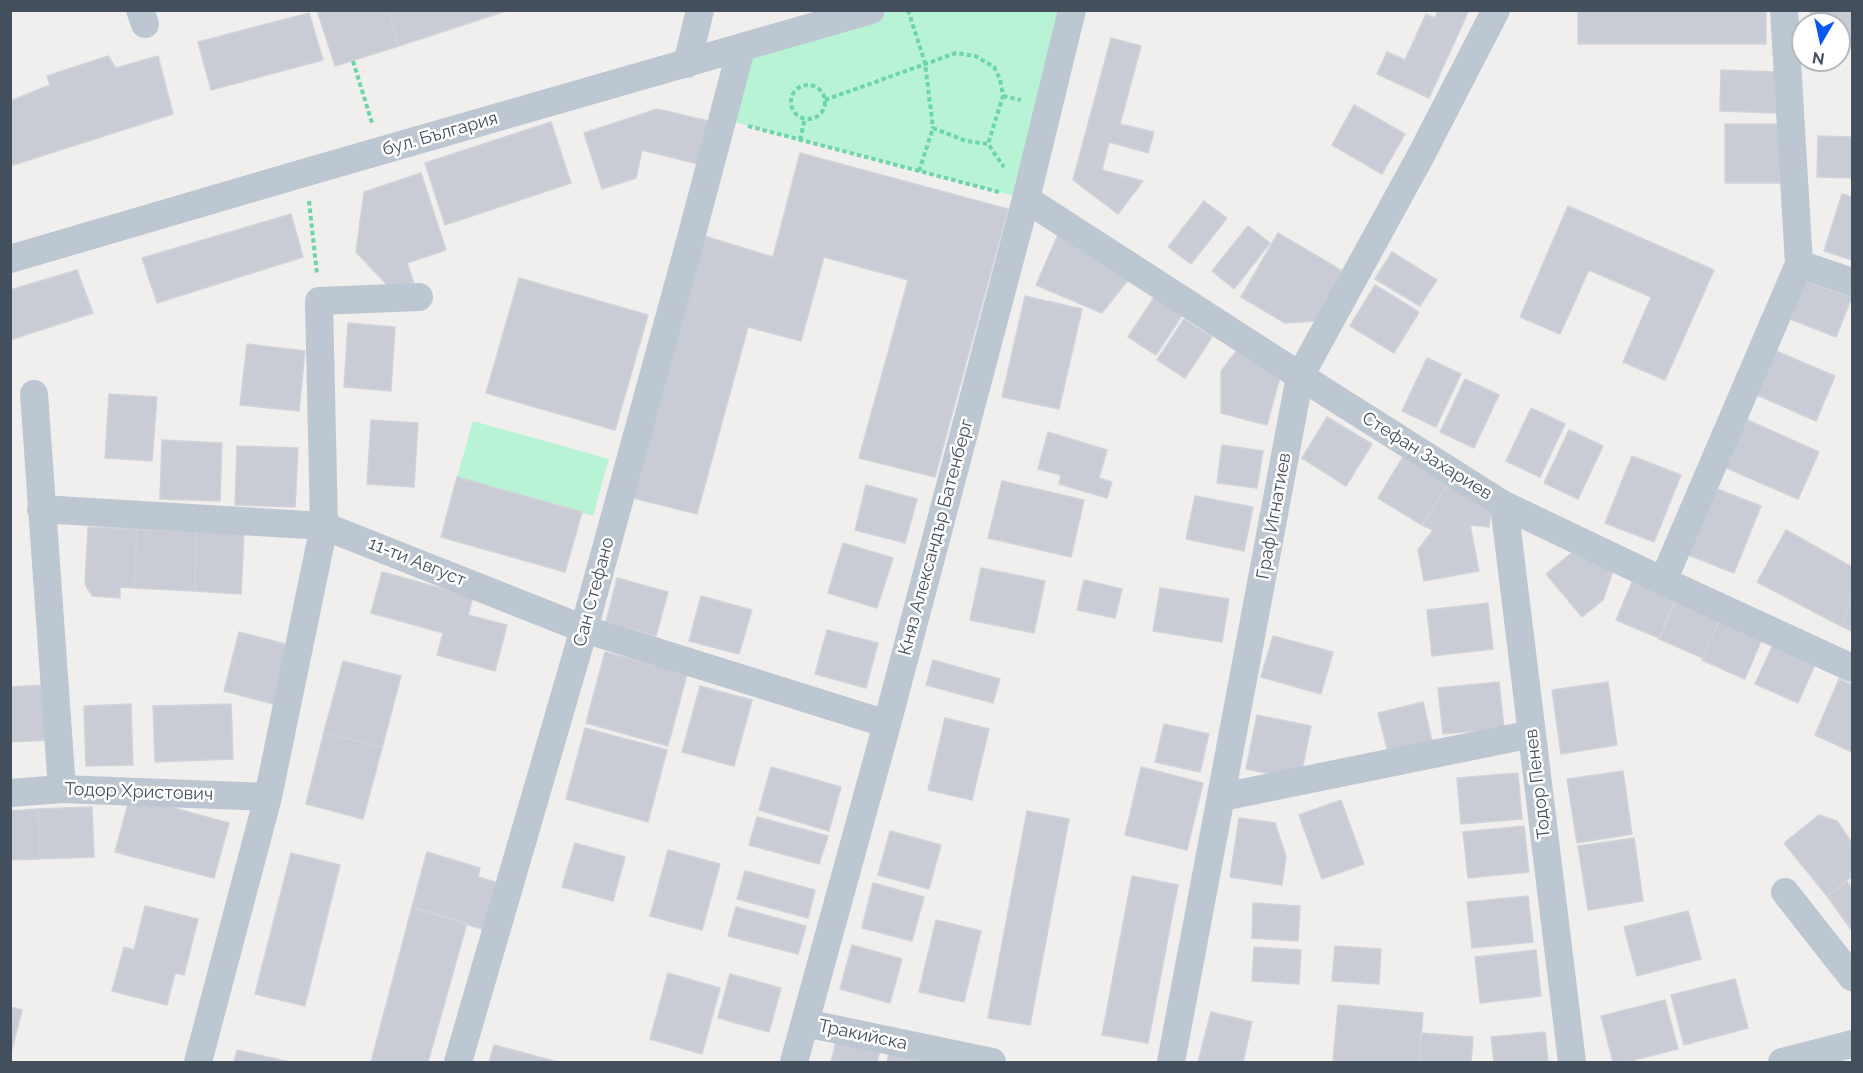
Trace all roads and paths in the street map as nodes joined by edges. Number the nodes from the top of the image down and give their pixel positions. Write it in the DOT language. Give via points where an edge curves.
graph roads {
  1 [pos="700,10"];
  2 [pos="871,10"];
  3 [pos="908,10"];
  4 [pos="1072,10"];
  5 [pos="1496,10"];
  6 [pos="1784,10"];
  7 [pos="741,49"];
  8 [pos="353,61"];
  9 [pos="925,63"];
  10 [pos="687,64"];
  11 [pos="825,100"];
  12 [pos="805,118"];
  13 [pos="723,119"];
  14 [pos="933,128"];
  15 [pos="800,140"];
  16 [pos="988,144"];
  17 [pos="380,151"];
  18 [pos="920,171"];
  19 [pos="307,172"];
  20 [pos="1026,199"];
  21 [pos="10,259"];
  22 [pos="1799,264"];
  23 [pos="1852,282"];
  24 [pos="419,297"];
  25 [pos="319,302"];
  26 [pos="1300,376"];
  27 [pos="34,394"];
  28 [pos="1504,505"];
  29 [pos="41,508"];
  30 [pos="324,525"];
  31 [pos="1663,581"];
  32 [pos="584,629"];
  33 [pos="1852,668"];
  34 [pos="887,724"];
  35 [pos="1532,734"];
  36 [pos="62,789"];
  37 [pos="10,793"];
  38 [pos="268,797"];
  39 [pos="1222,797"];
  40 [pos="1785,892"];
  41 [pos="1852,977"];
  42 [pos="805,1023"];
  43 [pos="1852,1044"];
  44 [pos="198,1062"];
  45 [pos="458,1062"];
  46 [pos="794,1062"];
  47 [pos="992,1062"];
  48 [pos="1171,1062"];
  49 [pos="1572,1062"];
  50 [pos="1782,1062"];
  1 -- 10 [label="street"];
  2 -- 7 [label="street, бул. България"];
  3 -- 9 [label="path"];
  4 -- 20 [label="street, Княз Александър Батенберг"];
  5 -- 26 [label="street, Граф Игнатиев"];
  6 -- 22 [label="street"];
  7 -- 10 [label="street, бул. България"];
  7 -- 13 [label="street, Сан Стефано"];
  8 -- 17 [label="path"];
  9 -- 11 [label="path"];
  9 -- 14 [label="path"];
  9 -- 16 [label="path" via="956,53 975,56 994,67 1003,96"];
  10 -- 17 [label="street, бул. България"];
  11 -- 12 [label="path" via="820,114"];
  11 -- 12 [label="path" via="814,86 803,86 794,92 791,106"];
  12 -- 15 [label="path"];
  13 -- 15 [label="path"];
  13 -- 32 [label="street, Сан Стефано" via="694,250"];
  14 -- 16 [label="path" via="966,141"];
  14 -- 18 [label="path"];
  15 -- 18 [label="path"];
  16 -- 20 [label="path"];
  17 -- 19 [label="street, бул. България"];
  18 -- 20 [label="path"];
  19 -- 21 [label="street, бул. България"];
  19 -- 25 [label="path"];
  20 -- 26 [label="street, Стефан Захариев"];
  20 -- 34 [label="street, Княз Александър Батенберг"];
  22 -- 23 [label="street"];
  22 -- 31 [label="street"];
  24 -- 25 [label="street"];
  25 -- 30 [label="street"];
  26 -- 28 [label="street, Стефан Захариев"];
  26 -- 39 [label="street, Граф Игнатиев"];
  27 -- 29 [label="street"];
  28 -- 31 [label="street, Стефан Захариев"];
  28 -- 35 [label="street, Тодор Пенев"];
  29 -- 30 [label="street, 11-ти Август"];
  29 -- 36 [label="street"];
  30 -- 32 [label="street, 11-ти Август"];
  30 -- 38 [label="street"];
  31 -- 33 [label="street, Стефан Захариев"];
  32 -- 34 [label="street, 11-ти Август"];
  32 -- 45 [label="street, Сан Стефано"];
  34 -- 42 [label="street, Княз Александър Батенберг"];
  35 -- 39 [label="street"];
  35 -- 49 [label="street, Тодор Пенев"];
  36 -- 37 [label="street, Тодор Христович"];
  36 -- 38 [label="street, Тодор Христович"];
  38 -- 44 [label="street"];
  39 -- 48 [label="street, Граф Игнатиев"];
  40 -- 41 [label="street"];
  42 -- 46 [label="street, Княз Александър Батенберг"];
  42 -- 47 [label="street, Тракийска"];
  43 -- 50 [label="street"];
}
